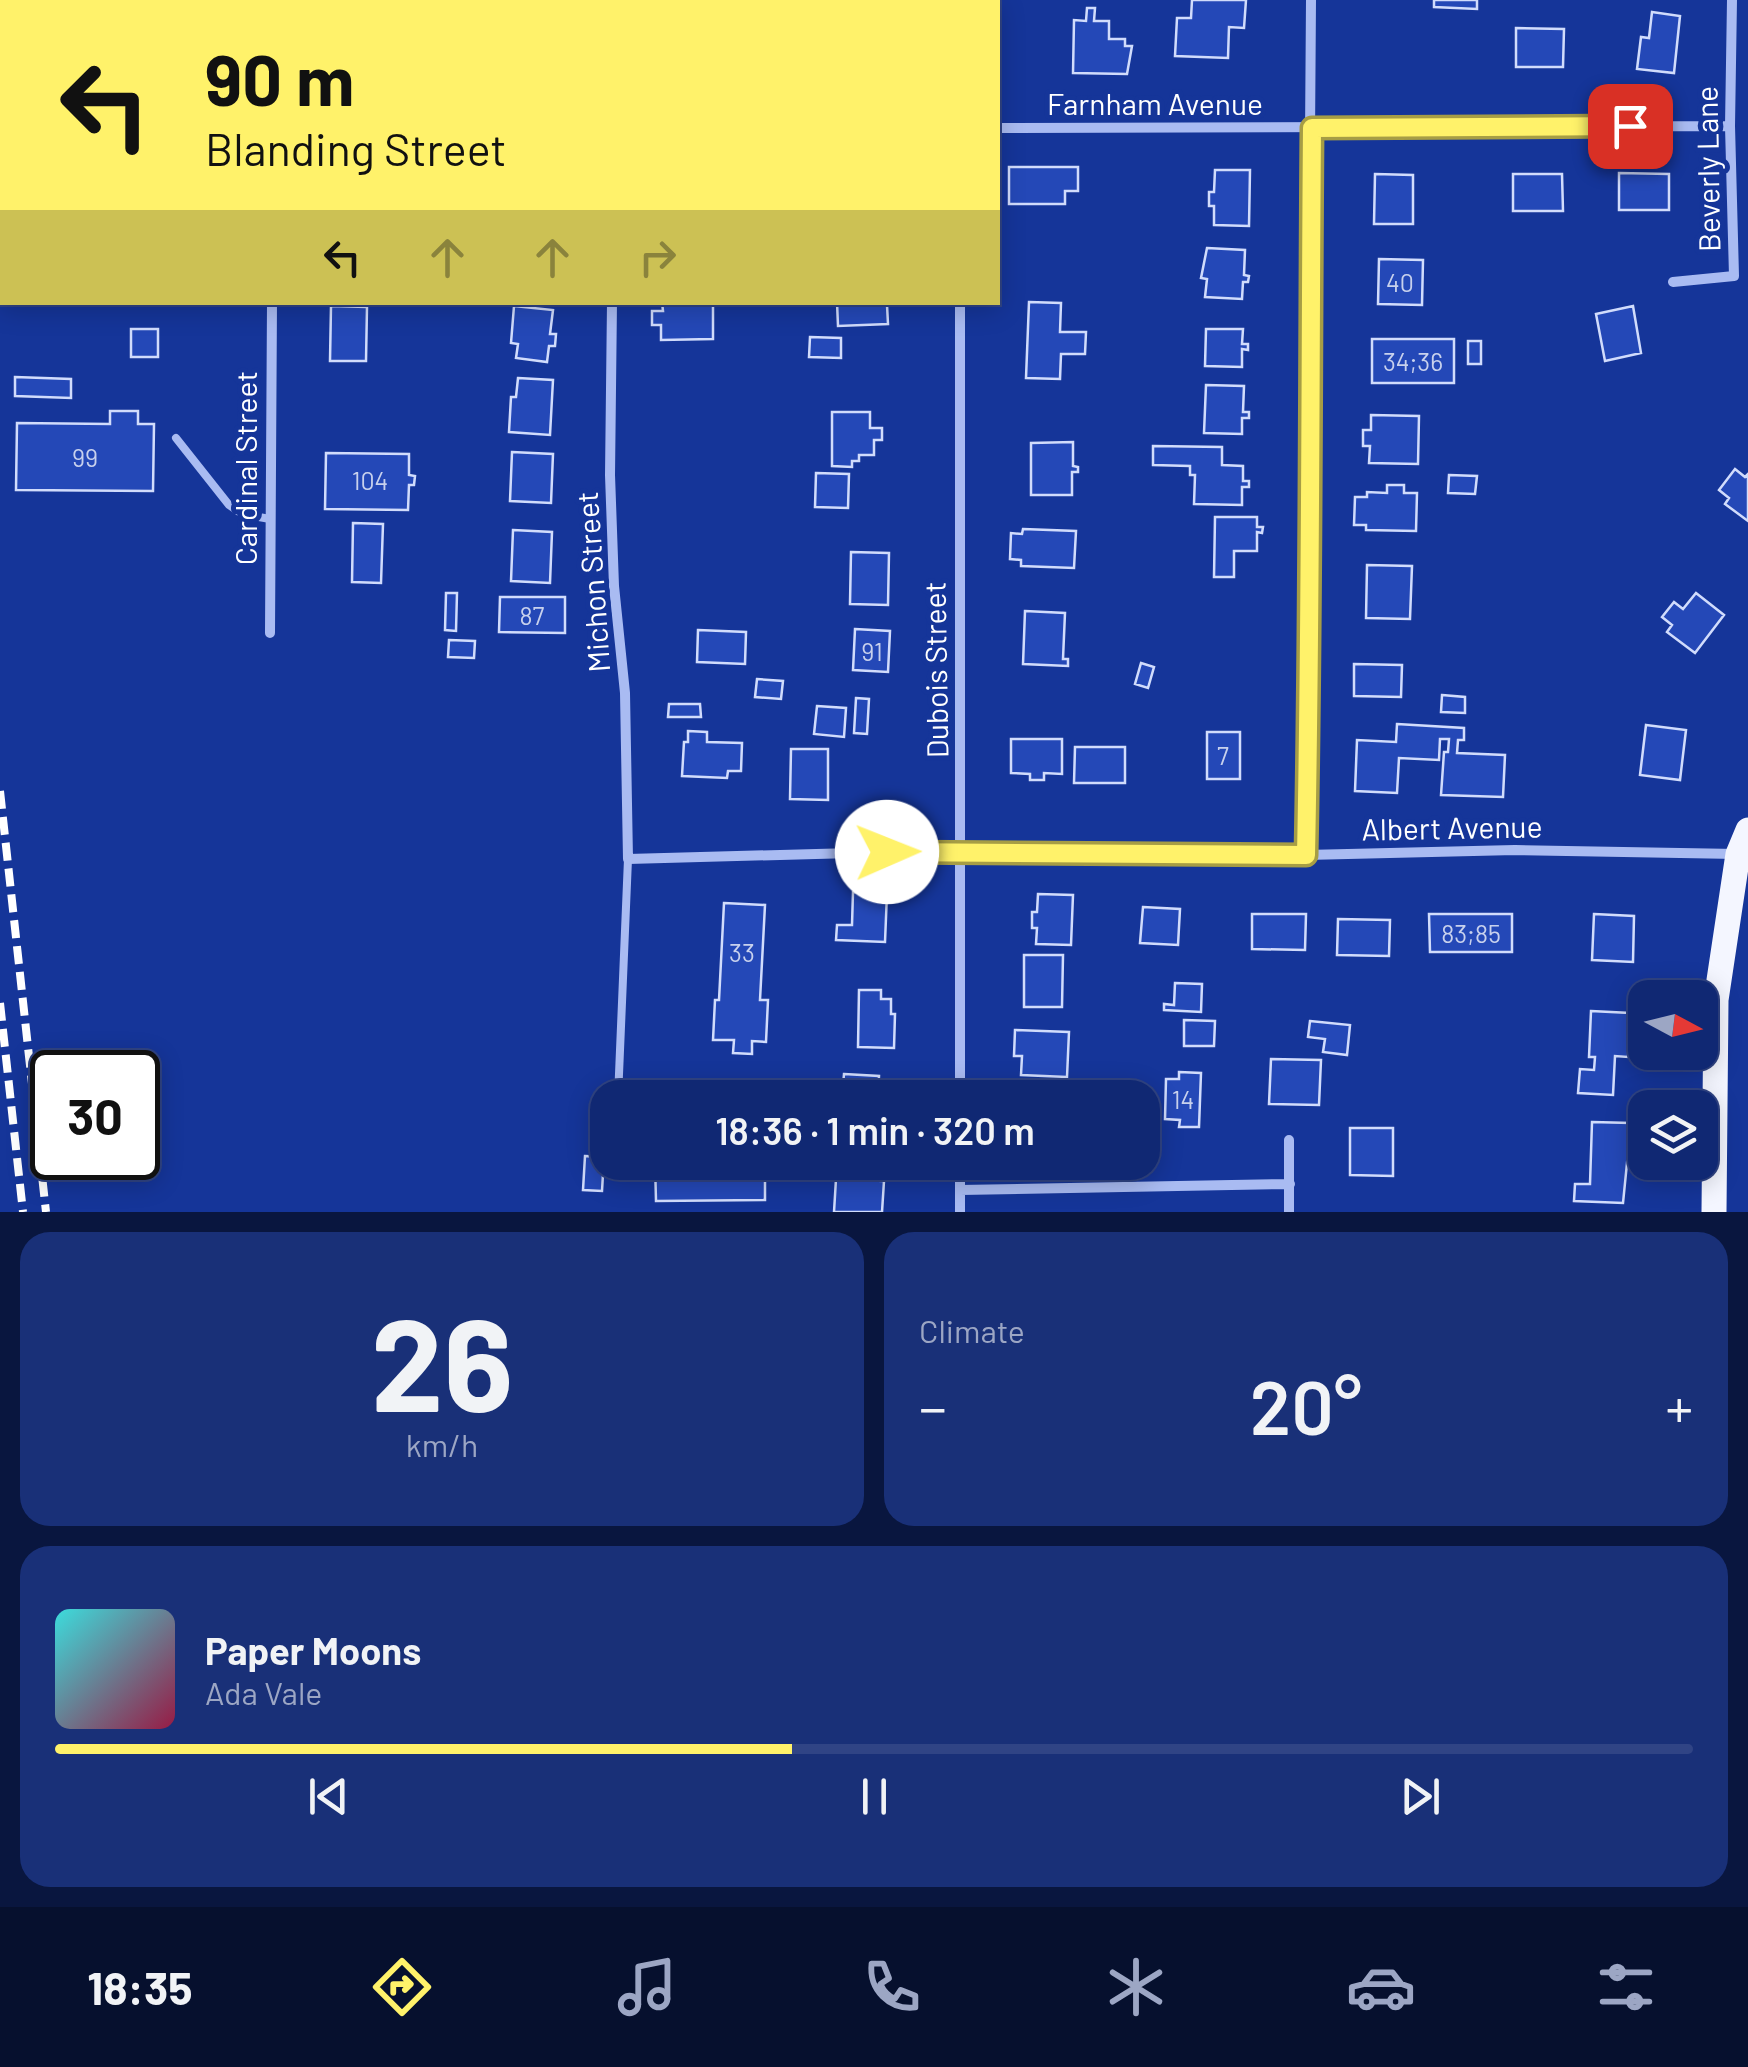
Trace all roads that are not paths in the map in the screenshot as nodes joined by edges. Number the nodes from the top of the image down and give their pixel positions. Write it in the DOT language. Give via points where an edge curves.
graph roads {
  1 [pos="1311,0"];
  2 [pos="1732,0"];
  3 [pos="1730,126"];
  4 [pos="1000,128"];
  5 [pos="1312,128"];
  6 [pos="1673,282"];
  7 [pos="272,305"];
  8 [pos="612,305"];
  9 [pos="960,305"];
  10 [pos="176,438"];
  11 [pos="270,519"];
  12 [pos="270,633"];
  13 [pos="1743,842"];
  14 [pos="961,850"];
  15 [pos="1306,855"];
  16 [pos="628,858"];
  17 [pos="619,1080"];
  18 [pos="960,1080"];
  19 [pos="1289,1140"];
  20 [pos="960,1180"];
  21 [pos="1290,1184"];
  22 [pos="960,1190"];
  23 [pos="960,1212"];
  24 [pos="1289,1212"];
  25 [pos="1714,1212"];
  1 -- 5 [label="street"];
  2 -- 3 [label="street, Beverly Lane"];
  3 -- 5 [label="street, Farnham Avenue"];
  3 -- 6 [label="street, Beverly Lane" via="1734,276"];
  4 -- 5 [label="street, Farnham Avenue"];
  5 -- 15 [label="street"];
  7 -- 11 [label="street, Cardinal Street"];
  8 -- 16 [label="street, Michon Street" via="610,475"];
  9 -- 14 [label="street, Dubois Street"];
  10 -- 11 [label="lane" via="229,505"];
  11 -- 12 [label="street, Cardinal Street"];
  13 -- 15 [label="street, Albert Avenue"];
  13 -- 25 [label="main road" via="1716,1000"];
  14 -- 15 [label="street, Albert Avenue"];
  14 -- 16 [label="street, Albert Avenue"];
  14 -- 18 [label="street, Dubois Street"];
  16 -- 17 [label="lane"];
  19 -- 21 [label="street"];
  20 -- 22 [label="street"];
  21 -- 22 [label="street"];
  21 -- 24 [label="street"];
  22 -- 23 [label="street"];
}
